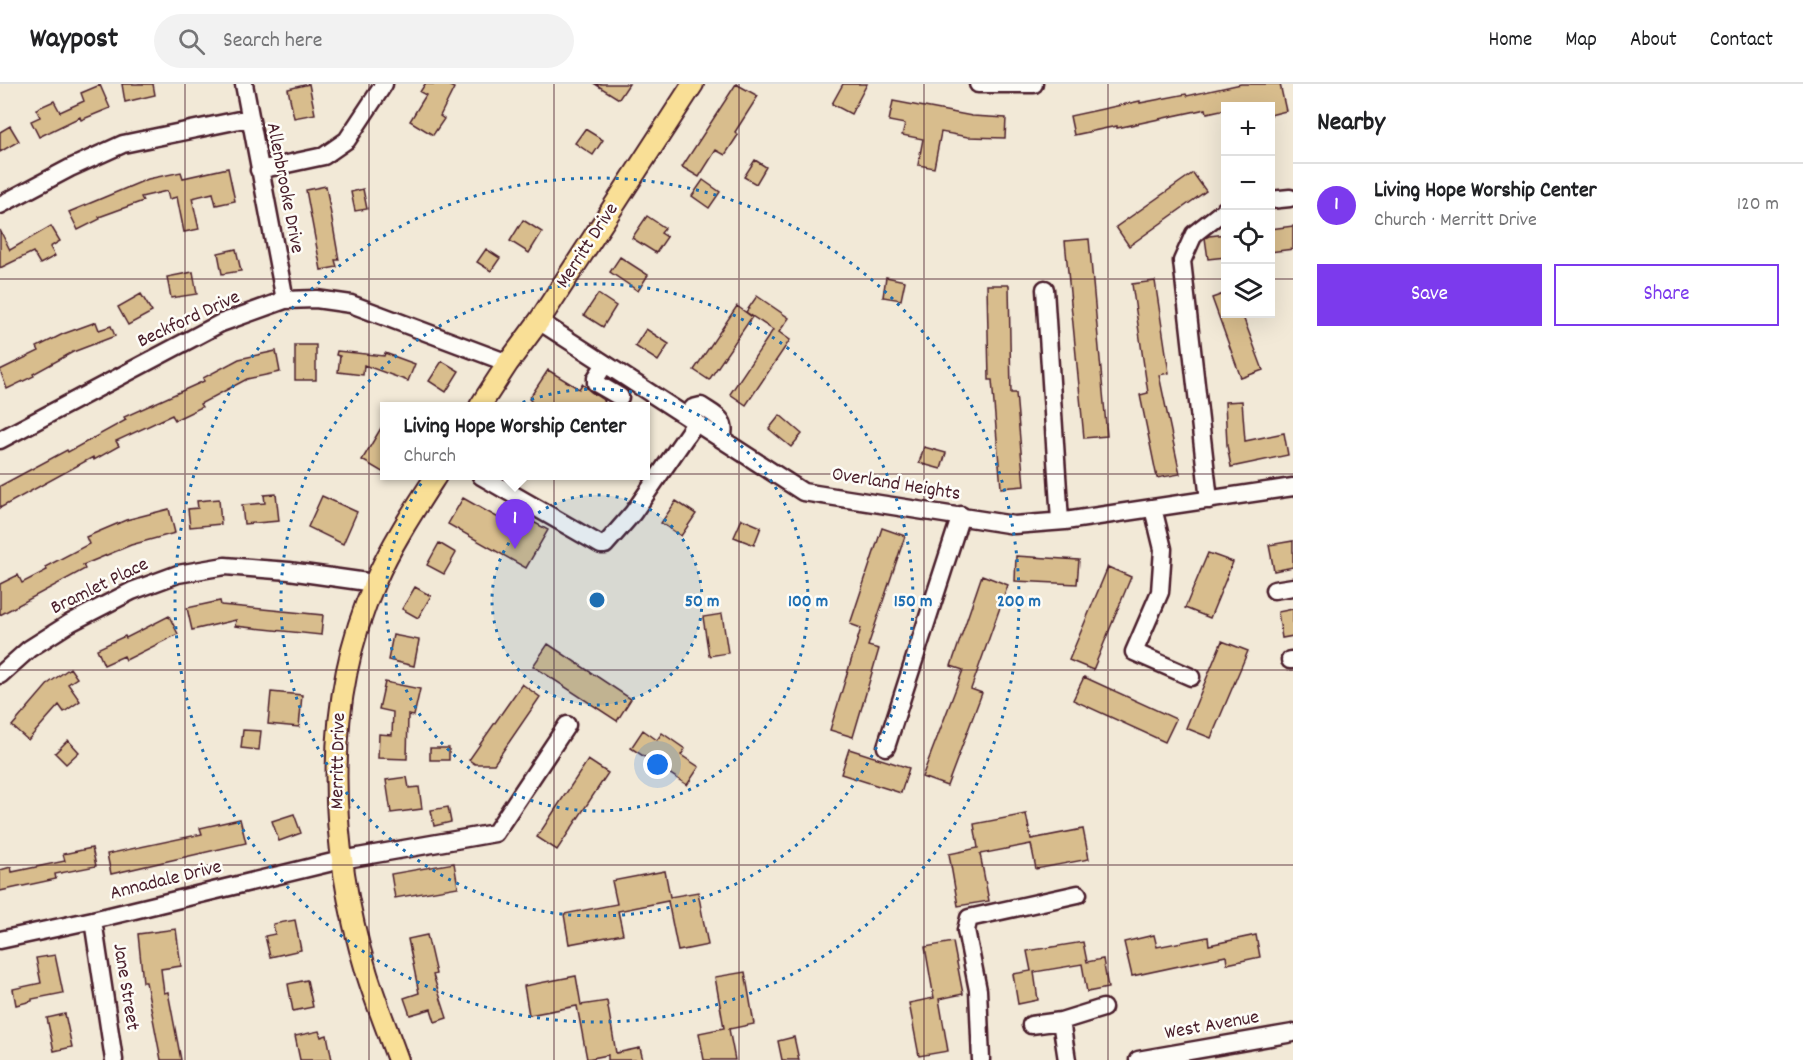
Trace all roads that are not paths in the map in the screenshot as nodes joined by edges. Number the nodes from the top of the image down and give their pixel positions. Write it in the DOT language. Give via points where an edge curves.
graph roads {
  1 [pos="244,84"];
  2 [pos="384,84"];
  3 [pos="693,84"];
  4 [pos="978,84"];
  5 [pos="1034,84"];
  6 [pos="249,118"];
  7 [pos="259,170"];
  8 [pos="1290,198"];
  9 [pos="1275,200"];
  10 [pos="0,205"];
  11 [pos="1225,210"];
  12 [pos="1046,289"];
  13 [pos="285,300"];
  14 [pos="539,321"];
  15 [pos="508,363"];
  16 [pos="605,364"];
  17 [pos="629,380"];
  18 [pos="483,402"];
  19 [pos="617,402"];
  20 [pos="692,419"];
  21 [pos="0,440"];
  22 [pos="434,480"];
  23 [pos="488,480"];
  24 [pos="1293,486"];
  25 [pos="1209,500"];
  26 [pos="1154,508"];
  27 [pos="961,516"];
  28 [pos="1060,521"];
  29 [pos="374,583"];
  30 [pos="1293,588"];
  31 [pos="1274,590"];
  32 [pos="0,675"];
  33 [pos="1191,677"];
  34 [pos="567,725"];
  35 [pos="886,747"];
  36 [pos="341,860"];
  37 [pos="1078,894"];
  38 [pos="93,921"];
  39 [pos="0,940"];
  40 [pos="1103,1008"];
  41 [pos="1062,1021"];
  42 [pos="1030,1025"];
  43 [pos="1293,1033"];
  44 [pos="114,1060"];
  45 [pos="398,1060"];
  46 [pos="981,1060"];
  47 [pos="1067,1060"];
  48 [pos="1138,1060"];
  1 -- 6 [label="street, Allenbrooke Drive"];
  2 -- 7 [label="street" via="346,140 324,156"];
  3 -- 14 [label="main road, Merritt Drive"];
  4 -- 5 [label="street"];
  6 -- 7 [label="street, Allenbrooke Drive"];
  6 -- 10 [label="street" via="123,144"];
  7 -- 13 [label="street, Allenbrooke Drive"];
  8 -- 9 [label="street"];
  11 -- 25 [label="street" via="1194,234 1182,261"];
  12 -- 28 [label="street"];
  13 -- 15 [label="street, Beckford Drive" via="351,304"];
  13 -- 21 [label="street, Beckford Drive" via="221,323"];
  14 -- 15 [label="main road, Merritt Drive"];
  14 -- 16 [label="street, Overland Heights"];
  15 -- 18 [label="main road, Merritt Drive"];
  16 -- 17 [label="street, Overland Heights"];
  16 -- 19 [label="street" via="596,383"];
  17 -- 19 [label="street"];
  17 -- 20 [label="street, Overland Heights"];
  20 -- 23 [label="street" via="633,513 605,545"];
  20 -- 27 [label="street, Overland Heights" via="803,492"];
  22 -- 29 [label="main road, Merritt Drive"];
  24 -- 25 [label="street, Overland Heights"];
  25 -- 26 [label="street, Overland Heights"];
  26 -- 28 [label="street, Overland Heights"];
  26 -- 33 [label="street" via="1162,549 1160,592 1134,652"];
  27 -- 28 [label="street, Overland Heights" via="1014,525"];
  27 -- 35 [label="street"];
  29 -- 32 [label="street, Bramlet Place" via="225,566 178,574 132,591 70,623 29,649"];
  29 -- 36 [label="main road, Merritt Drive" via="339,706 336,787"];
  30 -- 31 [label="street"];
  34 -- 36 [label="street, Annadale Drive" via="495,833"];
  36 -- 38 [label="street, Annadale Drive"];
  36 -- 45 [label="main road, Merritt Drive" via="367,974"];
  37 -- 46 [label="street" via="969,918 966,930 978,990"];
  38 -- 39 [label="street, Annadale Drive"];
  38 -- 44 [label="street, Jane Street"];
  40 -- 41 [label="street"];
  41 -- 42 [label="street"];
  41 -- 47 [label="street"];
  43 -- 48 [label="street, West Avenue"];
}
